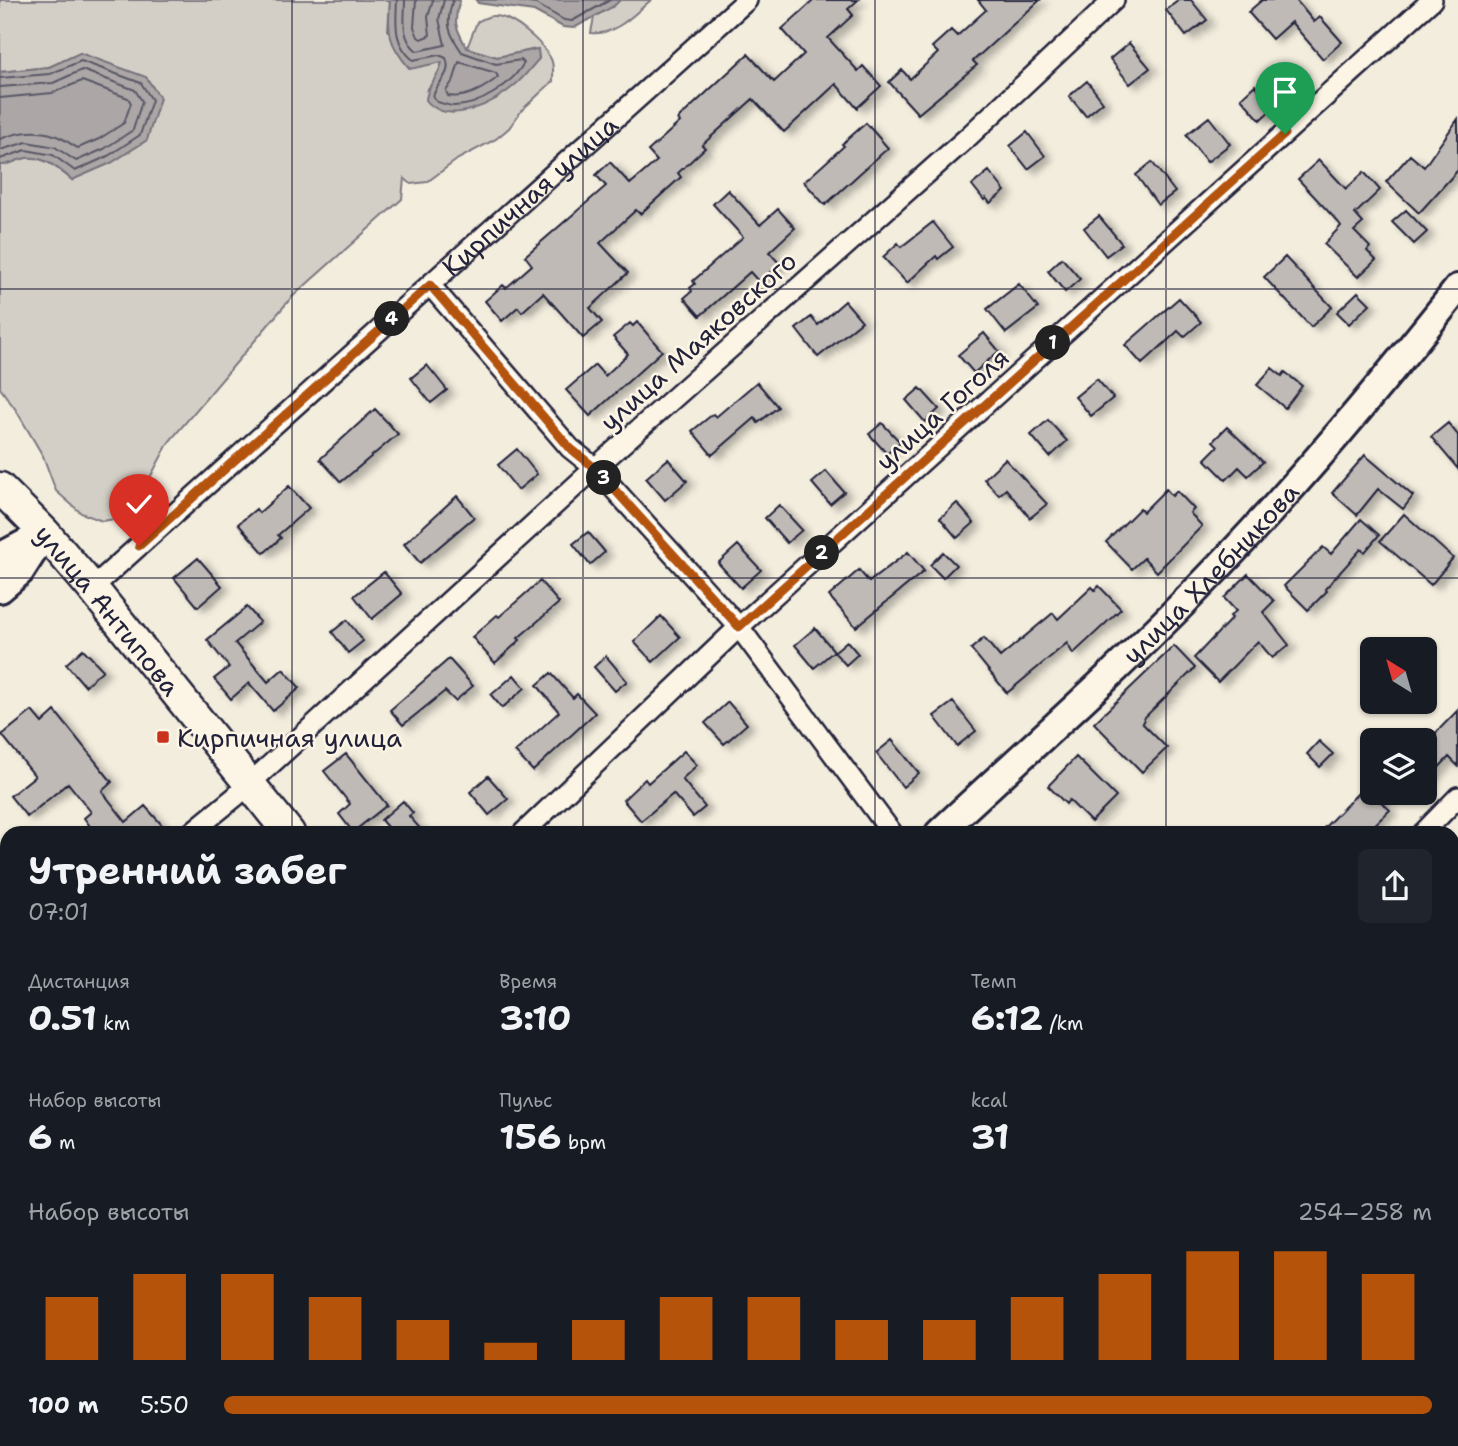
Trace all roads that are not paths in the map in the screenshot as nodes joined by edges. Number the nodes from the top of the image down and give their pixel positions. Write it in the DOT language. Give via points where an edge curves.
graph roads {
  1 [pos="747,0"];
  2 [pos="1114,0"];
  3 [pos="1432,0"];
  4 [pos="430,285"];
  5 [pos="1458,288"];
  6 [pos="595,468"];
  7 [pos="0,488"];
  8 [pos="45,533"];
  9 [pos="0,560"];
  10 [pos="92,588"];
  11 [pos="0,589"];
  12 [pos="739,627"];
  13 [pos="249,784"];
  14 [pos="1458,797"];
  15 [pos="199,826"];
  16 [pos="283,826"];
  17 [pos="530,826"];
  18 [pos="887,826"];
  19 [pos="947,826"];
  20 [pos="1430,826"];
  1 -- 4 [label="street, Кирпичная улица"];
  2 -- 6 [label="street, улица Маяковского" via="968,137"];
  3 -- 12 [label="street, улица Гоголя"];
  4 -- 6 [label="street" via="570,448"];
  4 -- 10 [label="street, Кирпичная улица"];
  5 -- 19 [label="street, улица Хлебникова" via="1326,449 1205,582"];
  6 -- 12 [label="street"];
  6 -- 13 [label="street, улица Маяковского"];
  7 -- 8 [label="main road, улица Антипова"];
  8 -- 9 [label="street"];
  8 -- 10 [label="main road, улица Антипова"];
  8 -- 11 [label="street" via="20,572"];
  10 -- 13 [label="main road, улица Антипова"];
  12 -- 17 [label="street, улица Гоголя"];
  12 -- 18 [label="street"];
  13 -- 15 [label="street, улица Маяковского"];
  13 -- 16 [label="main road, улица Антипова"];
  14 -- 20 [label="street"];
}
